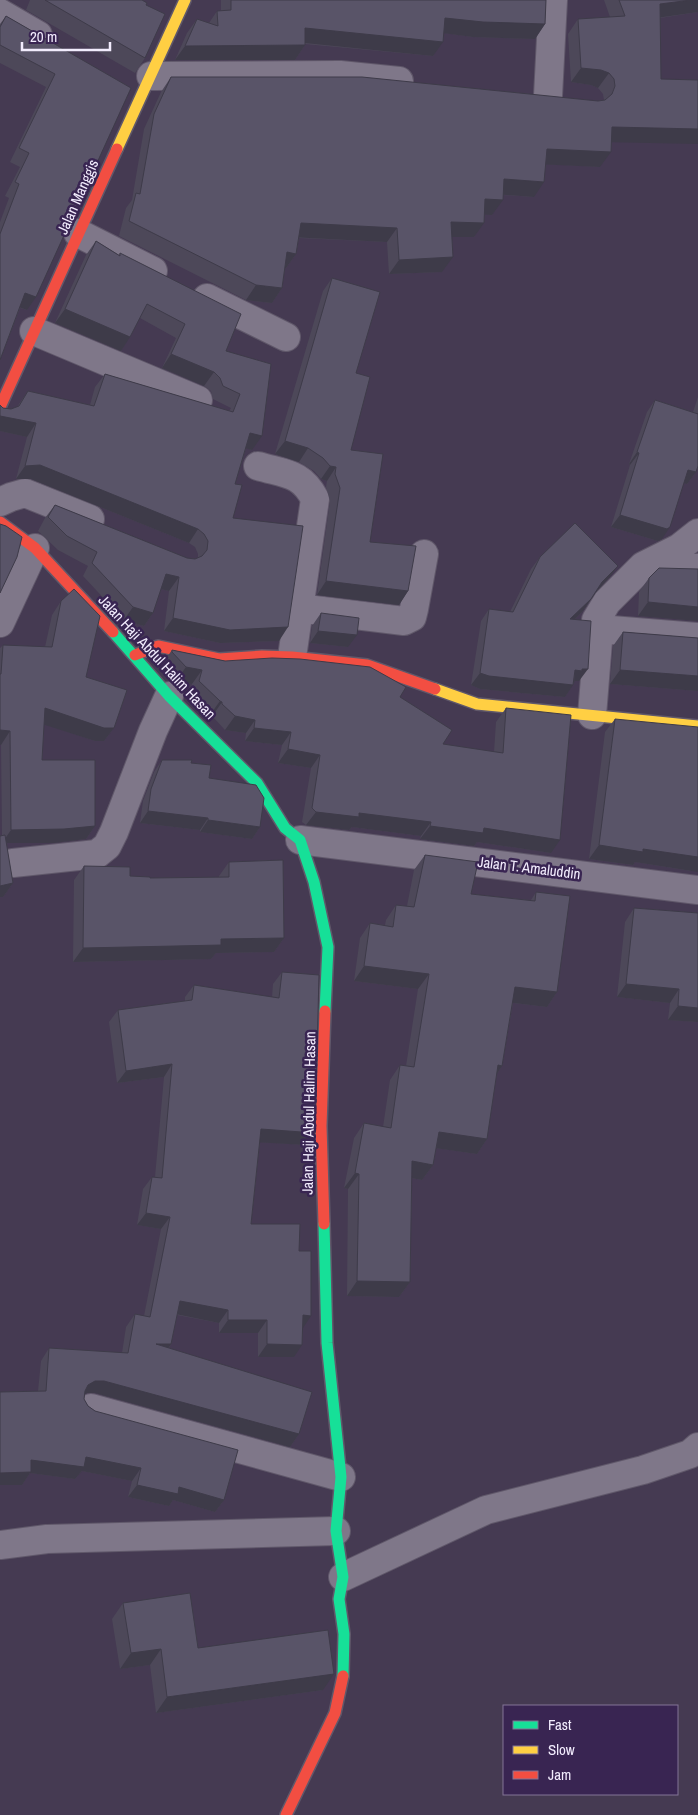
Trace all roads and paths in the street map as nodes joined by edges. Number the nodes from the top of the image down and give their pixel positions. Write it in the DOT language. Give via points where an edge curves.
graph roads {
  1 [pos="185,0"];
  2 [pos="553,0"];
  3 [pos="0,13"];
  4 [pos="58,47"];
  5 [pos="419,83"];
  6 [pos="139,86"];
  7 [pos="550,96"];
  8 [pos="78,233"];
  9 [pos="34,330"];
  10 [pos="286,336"];
  11 [pos="198,400"];
  12 [pos="0,407"];
  13 [pos="258,466"];
  14 [pos="0,502"];
  15 [pos="0,522"];
  16 [pos="109,527"];
  17 [pos="698,533"];
  18 [pos="35,548"];
  19 [pos="424,554"];
  20 [pos="643,566"];
  21 [pos="698,568"];
  22 [pos="298,608"];
  23 [pos="0,623"];
  24 [pos="598,629"];
  25 [pos="698,637"];
  26 [pos="135,655"];
  27 [pos="292,657"];
  28 [pos="169,696"];
  29 [pos="592,716"];
  30 [pos="698,726"];
  31 [pos="300,840"];
  32 [pos="13,863"];
  33 [pos="698,890"];
  34 [pos="91,1408"];
  35 [pos="698,1447"];
  36 [pos="342,1477"];
  37 [pos="336,1531"];
  38 [pos="0,1545"];
  39 [pos="343,1577"];
  40 [pos="286,1815"];
  1 -- 6 [label="street, Jalan Manggis"];
  2 -- 7 [label="street"];
  3 -- 4 [label="street"];
  5 -- 6 [label="street" via="340,75"];
  6 -- 8 [label="street, Jalan Manggis"];
  8 -- 9 [label="street, Jalan Manggis"];
  8 -- 10 [label="street"];
  9 -- 11 [label="street"];
  9 -- 12 [label="street, Jalan Manggis"];
  13 -- 22 [label="street" via="296,477 308,486 315,499"];
  14 -- 16 [label="street" via="25,494"];
  15 -- 18 [label="street, Jalan Haji Abdul Halim Hasan"];
  17 -- 20 [label="street" via="679,548"];
  18 -- 23 [label="street"];
  18 -- 26 [label="street, Jalan Haji Abdul Halim Hasan"];
  19 -- 22 [label="street" via="412,617 404,621"];
  20 -- 21 [label="street"];
  20 -- 24 [label="street" via="607,602 596,620"];
  22 -- 27 [label="street"];
  24 -- 25 [label="street"];
  24 -- 29 [label="street"];
  26 -- 27 [label="street" via="158,646 219,659"];
  26 -- 28 [label="street, Jalan Haji Abdul Halim Hasan"];
  27 -- 29 [label="street" via="367,665 477,704"];
  28 -- 31 [label="street, Jalan Haji Abdul Halim Hasan" via="257,783 285,828"];
  28 -- 32 [label="street" via="107,846 97,854"];
  29 -- 30 [label="street"];
  31 -- 33 [label="street, Jalan T. Amaluddin"];
  31 -- 36 [label="street, Jalan Haji Abdul Halim Hasan" via="314,882 328,948 321,1126 327,1343"];
  34 -- 36 [label="street"];
  35 -- 39 [label="street" via="690,1454 643,1470 486,1510"];
  36 -- 37 [label="street, Jalan Haji Abdul Halim Hasan"];
  37 -- 38 [label="street" via="46,1539"];
  37 -- 39 [label="street, Jalan Haji Abdul Halim Hasan"];
  39 -- 40 [label="street, Jalan Haji Abdul Halim Hasan" via="339,1599 344,1634 344,1671 335,1713"];
}
